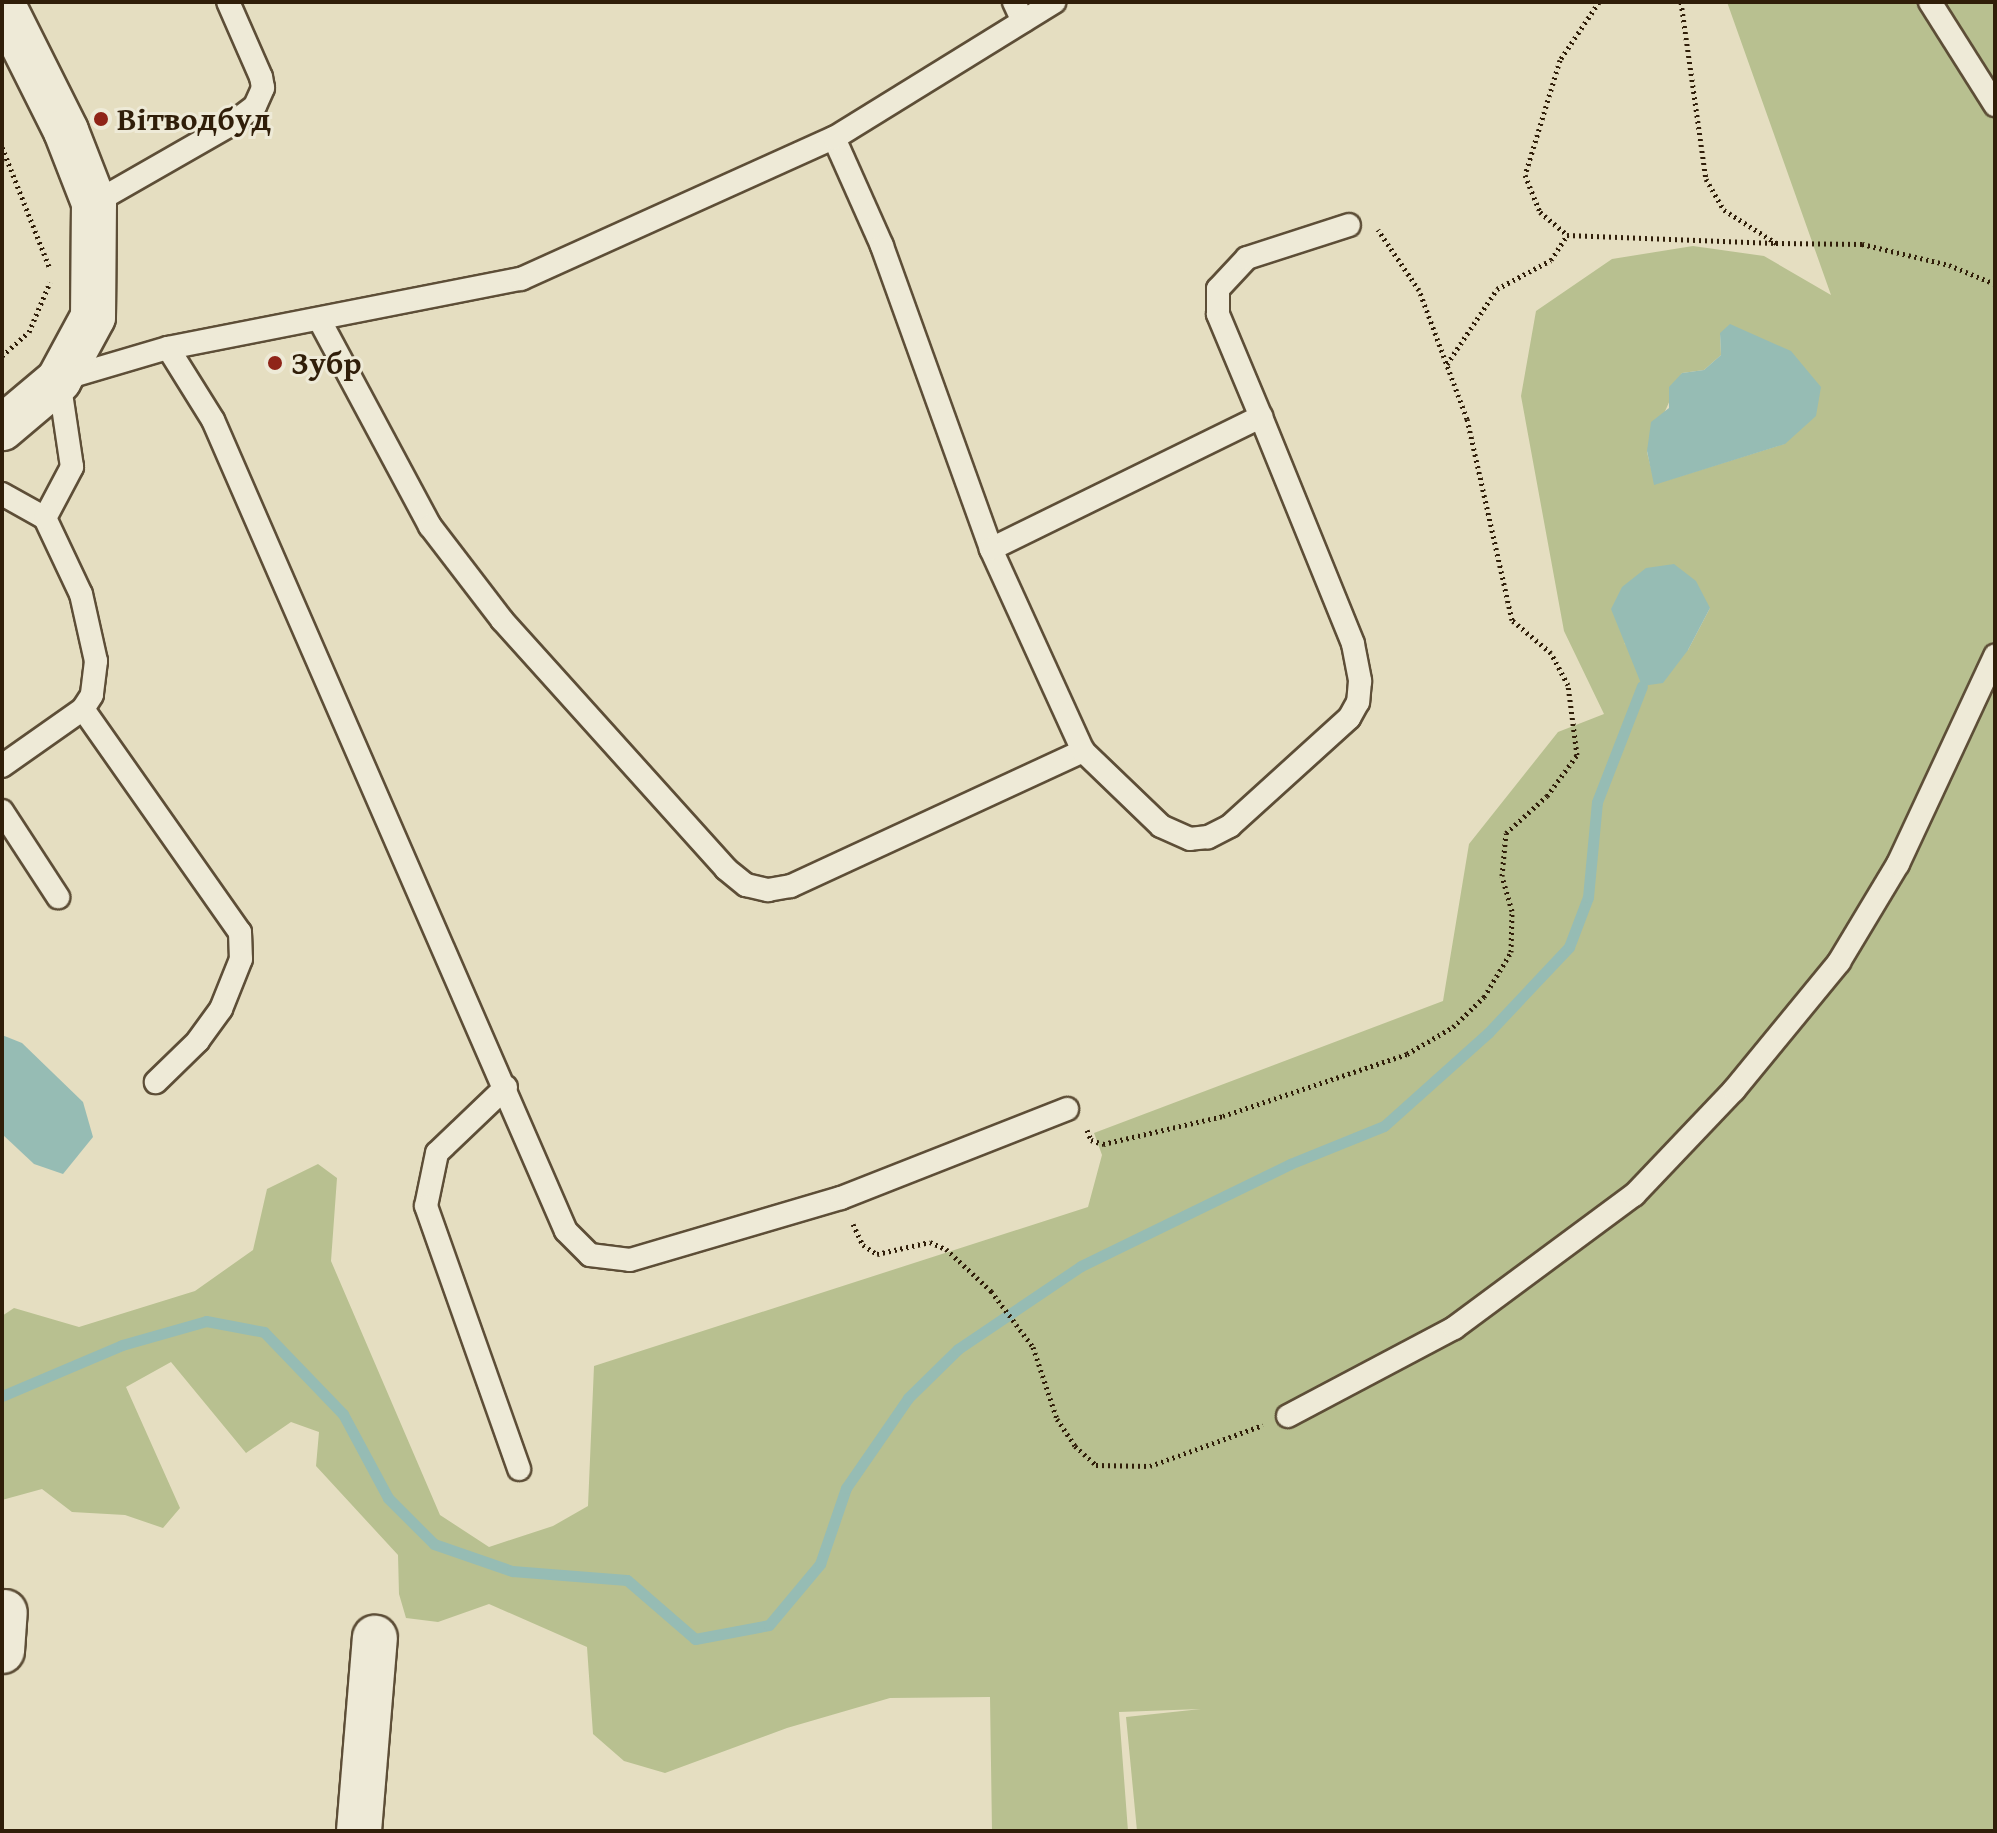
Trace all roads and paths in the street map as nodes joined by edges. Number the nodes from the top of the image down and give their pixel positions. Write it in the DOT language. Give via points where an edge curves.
graph roads {
  1 [pos="228,2"];
  2 [pos="1054,2"];
  3 [pos="1599,2"];
  4 [pos="1681,2"];
  5 [pos="1930,2"];
  6 [pos="2,3"];
  7 [pos="1018,12"];
  8 [pos="1995,105"];
  9 [pos="834,138"];
  10 [pos="2,147"];
  11 [pos="94,203"];
  12 [pos="1349,225"];
  13 [pos="1567,235"];
  14 [pos="1776,243"];
  15 [pos="1995,284"];
  16 [pos="320,321"];
  17 [pos="168,348"];
  18 [pos="2,356"];
  19 [pos="1447,364"];
  20 [pos="59,380"];
  21 [pos="1261,417"];
  22 [pos="2,428"];
  23 [pos="2,494"];
  24 [pos="45,518"];
  25 [pos="991,549"];
  26 [pos="1995,656"];
  27 [pos="83,709"];
  28 [pos="1083,751"];
  29 [pos="2,766"];
  30 [pos="2,811"];
  31 [pos="58,897"];
  32 [pos="156,1082"];
  33 [pos="506,1087"];
  34 [pos="1067,1109"];
  35 [pos="1091,1140"];
  36 [pos="841,1198"];
  37 [pos="1288,1416"];
  38 [pos="519,1469"];
  39 [pos="375,1638"];
  40 [pos="359,1831"];
  1 -- 11 [label="lane" via="261,77 263,88 255,106"];
  2 -- 7 [label="lane"];
  3 -- 13 [label="path" via="1560,60 1525,175 1540,212"];
  4 -- 14 [label="path" via="1706,179 1724,210"];
  5 -- 8 [label="lane"];
  6 -- 11 [label="street" via="66,131"];
  7 -- 9 [label="lane"];
  9 -- 16 [label="lane" via="521,279"];
  9 -- 25 [label="lane" via="882,246"];
  10 -- 18 [label="path" via="53,276 29,332"];
  11 -- 20 [label="street" via="93,317"];
  12 -- 19 [label="path" via="1378,230 1419,290"];
  12 -- 21 [label="lane" via="1247,258 1218,289 1218,314"];
  13 -- 14 [label="path"];
  13 -- 19 [label="path" via="1551,260 1497,289"];
  14 -- 15 [label="path" via="1862,244 1949,265"];
  16 -- 17 [label="lane"];
  16 -- 28 [label="lane" via="439,538 502,620 746,885 768,890 791,886"];
  17 -- 20 [label="lane"];
  17 -- 33 [label="lane" via="213,420"];
  19 -- 35 [label="path" via="1467,419 1512,620 1551,653 1568,685 1577,755 1547,796 1506,833 1502,876 1512,911 1511,952 1484,997 1453,1027 1382,1063 1223,1116 1103,1144"];
  20 -- 22 [label="street"];
  20 -- 24 [label="lane" via="72,467"];
  21 -- 25 [label="lane"];
  21 -- 28 [label="lane" via="1353,644 1358,702 1349,718 1230,826 1208,837 1190,839 1161,826"];
  23 -- 24 [label="lane"];
  24 -- 27 [label="lane" via="81,594 92,631 95,679"];
  25 -- 28 [label="lane"];
  26 -- 37 [label="lane" via="1898,864 1839,962 1734,1090 1634,1195 1454,1328"];
  27 -- 29 [label="lane"];
  27 -- 32 [label="lane" via="240,932 241,959 221,1009 198,1041"];
  30 -- 31 [label="lane"];
  33 -- 36 [label="lane" via="566,1231 590,1255 603,1260 630,1260"];
  33 -- 38 [label="lane" via="437,1153 426,1206"];
  34 -- 36 [label="lane"];
  36 -- 37 [label="path" via="863,1245 877,1254 930,1242 946,1249 991,1291 1033,1347 1057,1419 1096,1465 1150,1466"];
  39 -- 40 [label="street"];
}
